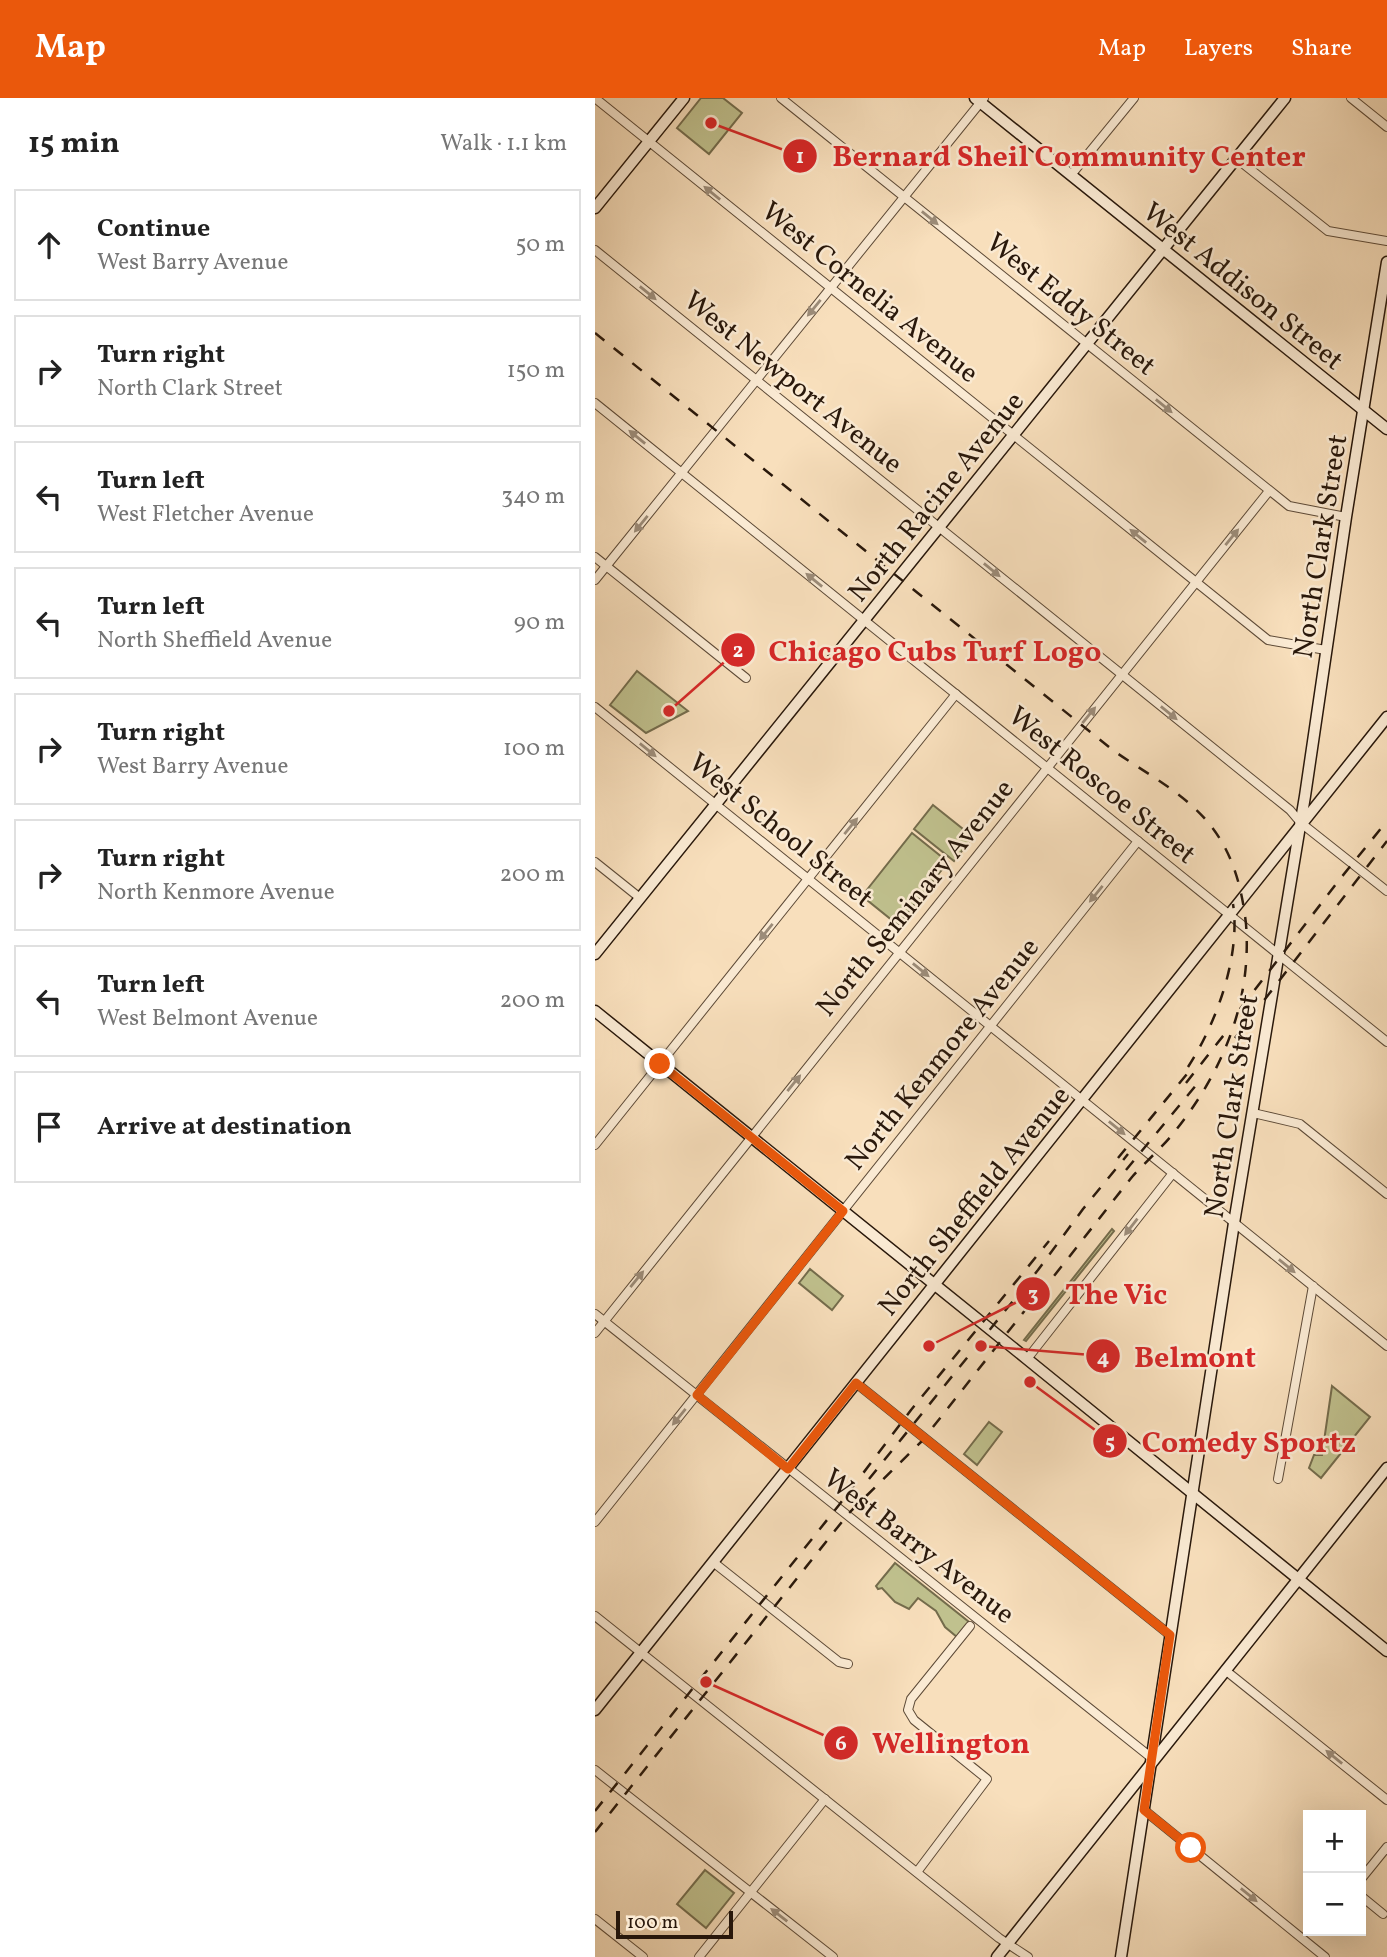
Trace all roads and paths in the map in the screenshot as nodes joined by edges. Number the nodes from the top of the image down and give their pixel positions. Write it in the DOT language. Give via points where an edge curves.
graph roads {
  1 [pos="595,98"];
  2 [pos="684,98"];
  3 [pos="781,98"];
  4 [pos="1134,98"];
  5 [pos="1285,98"];
  6 [pos="1351,98"];
  7 [pos="979,99"];
  8 [pos="1387,127"];
  9 [pos="649,142"];
  10 [pos="1236,159"];
  11 [pos="1071,175"];
  12 [pos="904,197"];
  13 [pos="595,208"];
  14 [pos="1387,241"];
  15 [pos="1163,249"];
  16 [pos="595,250"];
  17 [pos="1387,262"];
  18 [pos="831,288"];
  19 [pos="1087,344"];
  20 [pos="757,380"];
  21 [pos="595,403"];
  22 [pos="1363,410"];
  23 [pos="1387,429"];
  24 [pos="1013,435"];
  25 [pos="682,473"];
  26 [pos="1269,491"];
  27 [pos="1346,517"];
  28 [pos="939,527"];
  29 [pos="595,557"];
  30 [pos="607,566"];
  31 [pos="595,580"];
  32 [pos="1196,582"];
  33 [pos="864,620"];
  34 [pos="1326,650"];
  35 [pos="1122,674"];
  36 [pos="745,678"];
  37 [pos="956,694"];
  38 [pos="595,707"];
  39 [pos="1387,717"];
  40 [pos="1383,731"];
  41 [pos="1047,767"];
  42 [pos="716,804"];
  43 [pos="1301,822"];
  44 [pos="1138,841"];
  45 [pos="595,862"];
  46 [pos="809,879"];
  47 [pos="1387,891"];
  48 [pos="640,898"];
  49 [pos="1230,915"];
  50 [pos="899,952"];
  51 [pos="1278,953"];
  52 [pos="595,954"];
  53 [pos="595,1011"];
  54 [pos="991,1026"];
  55 [pos="1387,1042"];
  56 [pos="660,1064"];
  57 [pos="1082,1100"];
  58 [pos="1252,1113"];
  59 [pos="751,1136"];
  60 [pos="595,1145"];
  61 [pos="1173,1173"];
  62 [pos="1387,1194"];
  63 [pos="843,1211"];
  64 [pos="1234,1223"];
  65 [pos="935,1284"];
  66 [pos="1313,1286"];
  67 [pos="595,1314"];
  68 [pos="604,1321"];
  69 [pos="595,1333"];
  70 [pos="1387,1346"];
  71 [pos="1027,1359"];
  72 [pos="856,1383"];
  73 [pos="697,1395"];
  74 [pos="1387,1468"];
  75 [pos="788,1469"];
  76 [pos="1277,1479"];
  77 [pos="1193,1493"];
  78 [pos="595,1522"];
  79 [pos="713,1562"];
  80 [pos="1298,1579"];
  81 [pos="595,1616"];
  82 [pos="970,1626"];
  83 [pos="1170,1635"];
  84 [pos="1387,1651"];
  85 [pos="641,1653"];
  86 [pos="848,1664"];
  87 [pos="1225,1670"];
  88 [pos="595,1710"];
  89 [pos="1153,1759"];
  90 [pos="595,1770"];
  91 [pos="825,1799"];
  92 [pos="1387,1800"];
  93 [pos="1144,1810"];
  94 [pos="1387,1847"];
  95 [pos="917,1872"];
  96 [pos="1366,1874"];
  97 [pos="750,1892"];
  98 [pos="1366,1900"];
  99 [pos="1383,1914"];
  100 [pos="595,1919"];
  101 [pos="1008,1943"];
  102 [pos="643,1957"];
  103 [pos="699,1957"];
  104 [pos="833,1957"];
  105 [pos="997,1957"];
  106 [pos="1028,1957"];
  107 [pos="1121,1957"];
  108 [pos="1325,1957"];
  1 -- 9 [label="street, West Cornelia Avenue"];
  2 -- 9 [label="main road"];
  3 -- 12 [label="street, West Eddy Street"];
  4 -- 11 [label="street"];
  5 -- 10 [label="main road, North Racine Avenue"];
  6 -- 8 [label="street"];
  7 -- 11 [label="main road, West Addison Street"];
  7 -- 12 [label="street"];
  9 -- 13 [label="main road"];
  18 -- 9 [label="street, West Cornelia Avenue, one-way"];
  10 -- 14 [label="street" via="1328,231"];
  10 -- 15 [label="main road, North Racine Avenue"];
  11 -- 15 [label="main road, West Addison Street"];
  12 -- 18 [label="street"];
  12 -- 19 [label="street, West Eddy Street, one-way"];
  15 -- 19 [label="main road, North Racine Avenue"];
  15 -- 22 [label="main road, West Addison Street"];
  16 -- 20 [label="street, West Newport Avenue, one-way"];
  17 -- 22 [label="main road, North Clark Street"];
  18 -- 20 [label="street, one-way"];
  18 -- 24 [label="street, West Cornelia Avenue"];
  19 -- 24 [label="main road, North Racine Avenue"];
  19 -- 26 [label="street, West Eddy Street, one-way"];
  20 -- 25 [label="street"];
  20 -- 28 [label="street, West Newport Avenue"];
  25 -- 21 [label="street, West Roscoe Street, one-way"];
  22 -- 23 [label="main road, West Addison Street"];
  22 -- 27 [label="main road, North Clark Street"];
  24 -- 28 [label="main road, North Racine Avenue"];
  32 -- 24 [label="street, West Cornelia Avenue, one-way"];
  25 -- 30 [label="street, one-way"];
  33 -- 25 [label="street, West Roscoe Street, one-way"];
  26 -- 27 [label="street, West Eddy Street" via="1289,506"];
  32 -- 26 [label="street, North Seminary Avenue, one-way"];
  27 -- 34 [label="main road, North Clark Street"];
  28 -- 33 [label="main road, North Racine Avenue"];
  28 -- 35 [label="street, West Newport Avenue, one-way"];
  29 -- 30 [label="street"];
  30 -- 31 [label="street"];
  30 -- 36 [label="street"];
  32 -- 34 [label="street, West Cornelia Avenue" via="1268,640"];
  32 -- 35 [label="street, North Seminary Avenue"];
  33 -- 37 [label="street, West Roscoe Street"];
  33 -- 42 [label="main road, North Racine Avenue"];
  34 -- 43 [label="main road, North Clark Street"];
  41 -- 35 [label="street, North Seminary Avenue, one-way"];
  35 -- 43 [label="street, West Newport Avenue, one-way"];
  37 -- 41 [label="street, West Roscoe Street"];
  46 -- 37 [label="street, one-way"];
  38 -- 42 [label="street, West School Street, one-way"];
  39 -- 40 [label="main road, North Sheffield Avenue"];
  40 -- 43 [label="main road, North Sheffield Avenue"];
  41 -- 44 [label="street, West Roscoe Street"];
  41 -- 50 [label="street, North Seminary Avenue"];
  42 -- 46 [label="street, West School Street"];
  42 -- 48 [label="main road, North Racine Avenue"];
  43 -- 47 [label="street, West Newport Avenue"];
  43 -- 49 [label="main road, North Sheffield Avenue"];
  43 -- 51 [label="main road, North Clark Street"];
  44 -- 49 [label="street, West Roscoe Street"];
  44 -- 54 [label="street, North Kenmore Avenue, one-way"];
  45 -- 48 [label="street"];
  46 -- 50 [label="street, West School Street"];
  46 -- 56 [label="street, one-way"];
  48 -- 52 [label="main road, North Racine Avenue"];
  49 -- 51 [label="street, West Roscoe Street"];
  49 -- 57 [label="main road, North Sheffield Avenue"];
  50 -- 54 [label="street, West School Street, one-way"];
  59 -- 50 [label="street, North Seminary Avenue, one-way"];
  51 -- 55 [label="street, West Roscoe Street"];
  51 -- 58 [label="main road, North Clark Street"];
  53 -- 56 [label="main road"];
  54 -- 57 [label="street, West School Street"];
  54 -- 63 [label="street, North Kenmore Avenue"];
  56 -- 59 [label="main road"];
  56 -- 60 [label="street"];
  57 -- 61 [label="street, West School Street, one-way"];
  57 -- 65 [label="main road, North Sheffield Avenue"];
  58 -- 62 [label="street" via="1300,1124"];
  58 -- 64 [label="main road, North Clark Street"];
  59 -- 63 [label="main road"];
  68 -- 59 [label="street, North Seminary Avenue, one-way"];
  61 -- 64 [label="street, West School Street"];
  61 -- 71 [label="street, one-way"];
  63 -- 65 [label="main road"];
  63 -- 73 [label="street, North Kenmore Avenue"];
  64 -- 66 [label="street, West School Street, one-way"];
  64 -- 77 [label="main road, North Clark Street"];
  65 -- 71 [label="main road"];
  65 -- 72 [label="main road, North Sheffield Avenue"];
  66 -- 70 [label="street, West School Street"];
  66 -- 76 [label="street"];
  67 -- 68 [label="street, West Barry Avenue"];
  68 -- 69 [label="street, North Seminary Avenue"];
  68 -- 73 [label="street, West Barry Avenue"];
  71 -- 77 [label="main road"];
  72 -- 75 [label="main road, North Sheffield Avenue"];
  72 -- 83 [label="street"];
  73 -- 75 [label="street, West Barry Avenue"];
  73 -- 78 [label="street, North Kenmore Avenue, one-way"];
  74 -- 80 [label="main road"];
  75 -- 79 [label="main road, North Sheffield Avenue"];
  75 -- 89 [label="street, West Barry Avenue"];
  77 -- 80 [label="main road"];
  77 -- 83 [label="main road, North Clark Street"];
  79 -- 85 [label="main road, North Sheffield Avenue"];
  79 -- 86 [label="street" via="839,1662"];
  80 -- 84 [label="main road"];
  80 -- 87 [label="main road"];
  81 -- 85 [label="street"];
  82 -- 95 [label="street" via="911,1699 908,1710 914,1720 987,1779"];
  83 -- 89 [label="main road, North Clark Street"];
  85 -- 88 [label="main road, North Sheffield Avenue"];
  85 -- 91 [label="street"];
  87 -- 89 [label="main road"];
  92 -- 87 [label="street, one-way"];
  89 -- 93 [label="main road, North Clark Street"];
  89 -- 101 [label="main road"];
  90 -- 97 [label="street"];
  91 -- 95 [label="street"];
  91 -- 97 [label="street"];
  93 -- 107 [label="main road, North Clark Street"];
  93 -- 108 [label="street, one-way"];
  94 -- 96 [label="street"];
  95 -- 101 [label="street"];
  97 -- 103 [label="street"];
  104 -- 97 [label="street, one-way"];
  98 -- 99 [label="street"];
  100 -- 102 [label="street"];
  101 -- 105 [label="main road"];
  101 -- 106 [label="street"];
}
